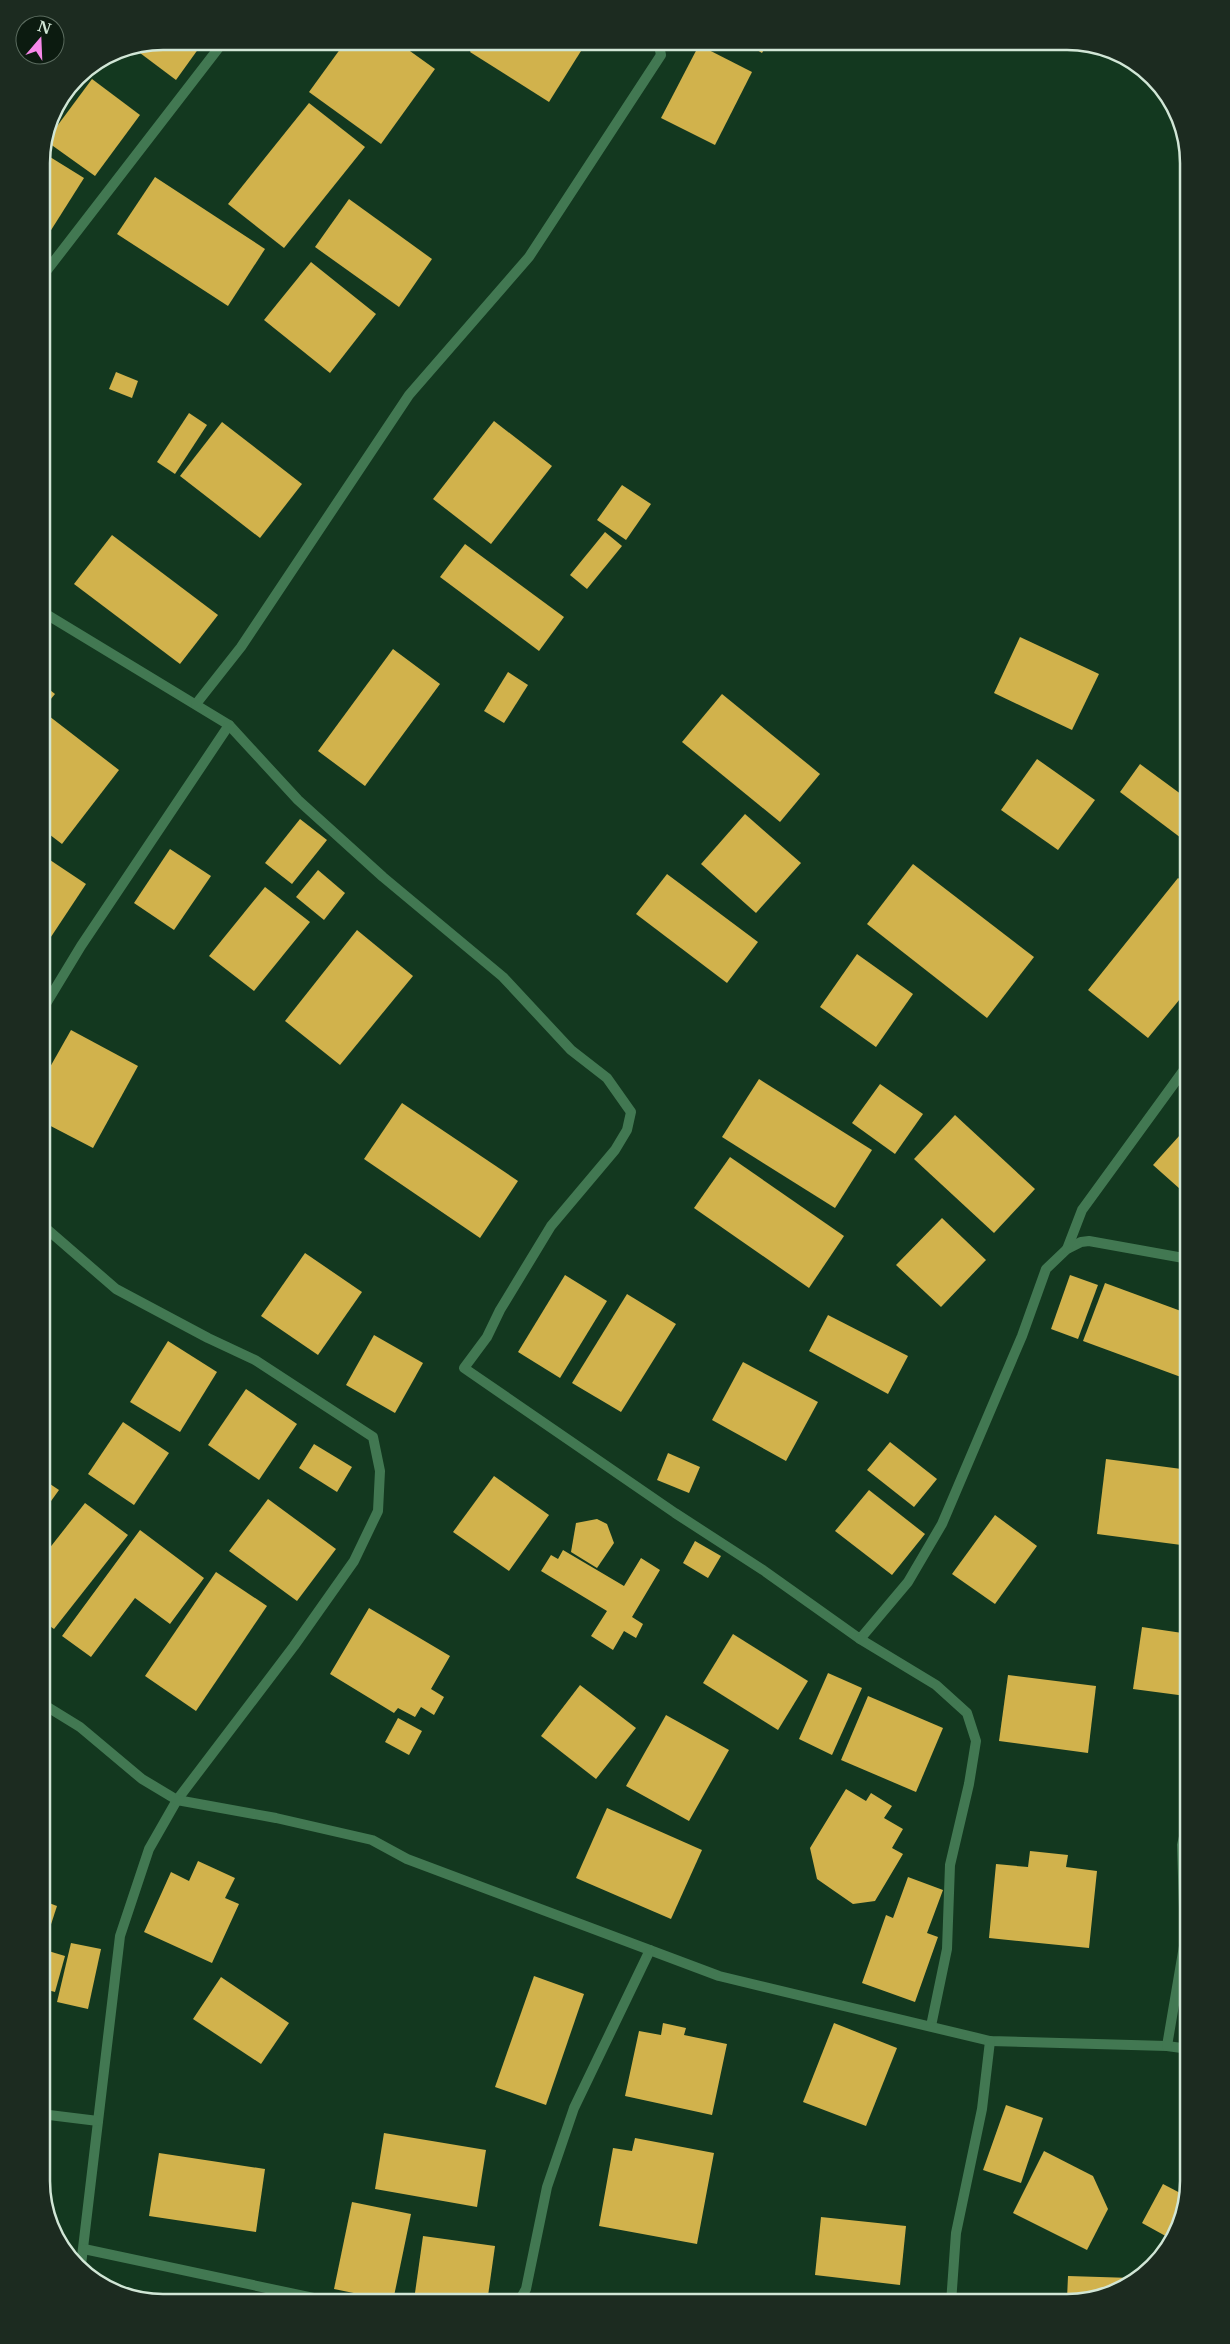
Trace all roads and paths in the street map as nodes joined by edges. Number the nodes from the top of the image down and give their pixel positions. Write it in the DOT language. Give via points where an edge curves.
graph roads {
  1 [pos="217,50"];
  2 [pos="660,50"];
  3 [pos="50,268"];
  4 [pos="50,616"];
  5 [pos="196,704"];
  6 [pos="229,725"];
  7 [pos="50,997"];
  8 [pos="1180,1075"];
  9 [pos="50,1232"];
  10 [pos="1067,1249"];
  11 [pos="1180,1257"];
  12 [pos="860,1639"];
  13 [pos="50,1708"];
  14 [pos="177,1800"];
  15 [pos="650,1950"];
  16 [pos="1180,1969"];
  17 [pos="931,2026"];
  18 [pos="990,2041"];
  19 [pos="1167,2046"];
  20 [pos="1180,2048"];
  21 [pos="50,2115"];
  22 [pos="98,2121"];
  23 [pos="84,2249"];
  24 [pos="82,2260"];
  25 [pos="299,2294"];
  26 [pos="523,2294"];
  27 [pos="952,2294"];
  1 -- 3 [label="street"];
  2 -- 5 [label="street" via="661,55 529,258 409,395 241,647"];
  4 -- 5 [label="street"];
  5 -- 6 [label="street"];
  6 -- 7 [label="street"];
  6 -- 12 [label="street" via="298,800 383,877 503,977 571,1050 608,1078 631,1112 627,1130 615,1150 551,1226 487,1337 464,1368"];
  8 -- 10 [label="street" via="1082,1210"];
  9 -- 14 [label="street" via="116,1289 255,1360 373,1437 380,1471 378,1511 354,1561"];
  10 -- 11 [label="street" via="1089,1241"];
  10 -- 12 [label="street" via="1046,1269 1022,1336 942,1524 908,1582"];
  12 -- 17 [label="street" via="936,1686 967,1714 976,1741 950,1865 947,1949"];
  13 -- 14 [label="street" via="80,1726 142,1779"];
  14 -- 15 [label="street" via="372,1840 407,1859"];
  14 -- 22 [label="street" via="149,1849 120,1936"];
  15 -- 17 [label="street" via="719,1976"];
  15 -- 26 [label="street" via="574,2108 547,2187"];
  16 -- 19 [label="street"];
  17 -- 18 [label="street"];
  18 -- 19 [label="street"];
  18 -- 27 [label="street" via="982,2109 956,2234"];
  19 -- 20 [label="street"];
  21 -- 22 [label="street"];
  22 -- 23 [label="street"];
  23 -- 24 [label="street"];
  23 -- 25 [label="street"];
}
